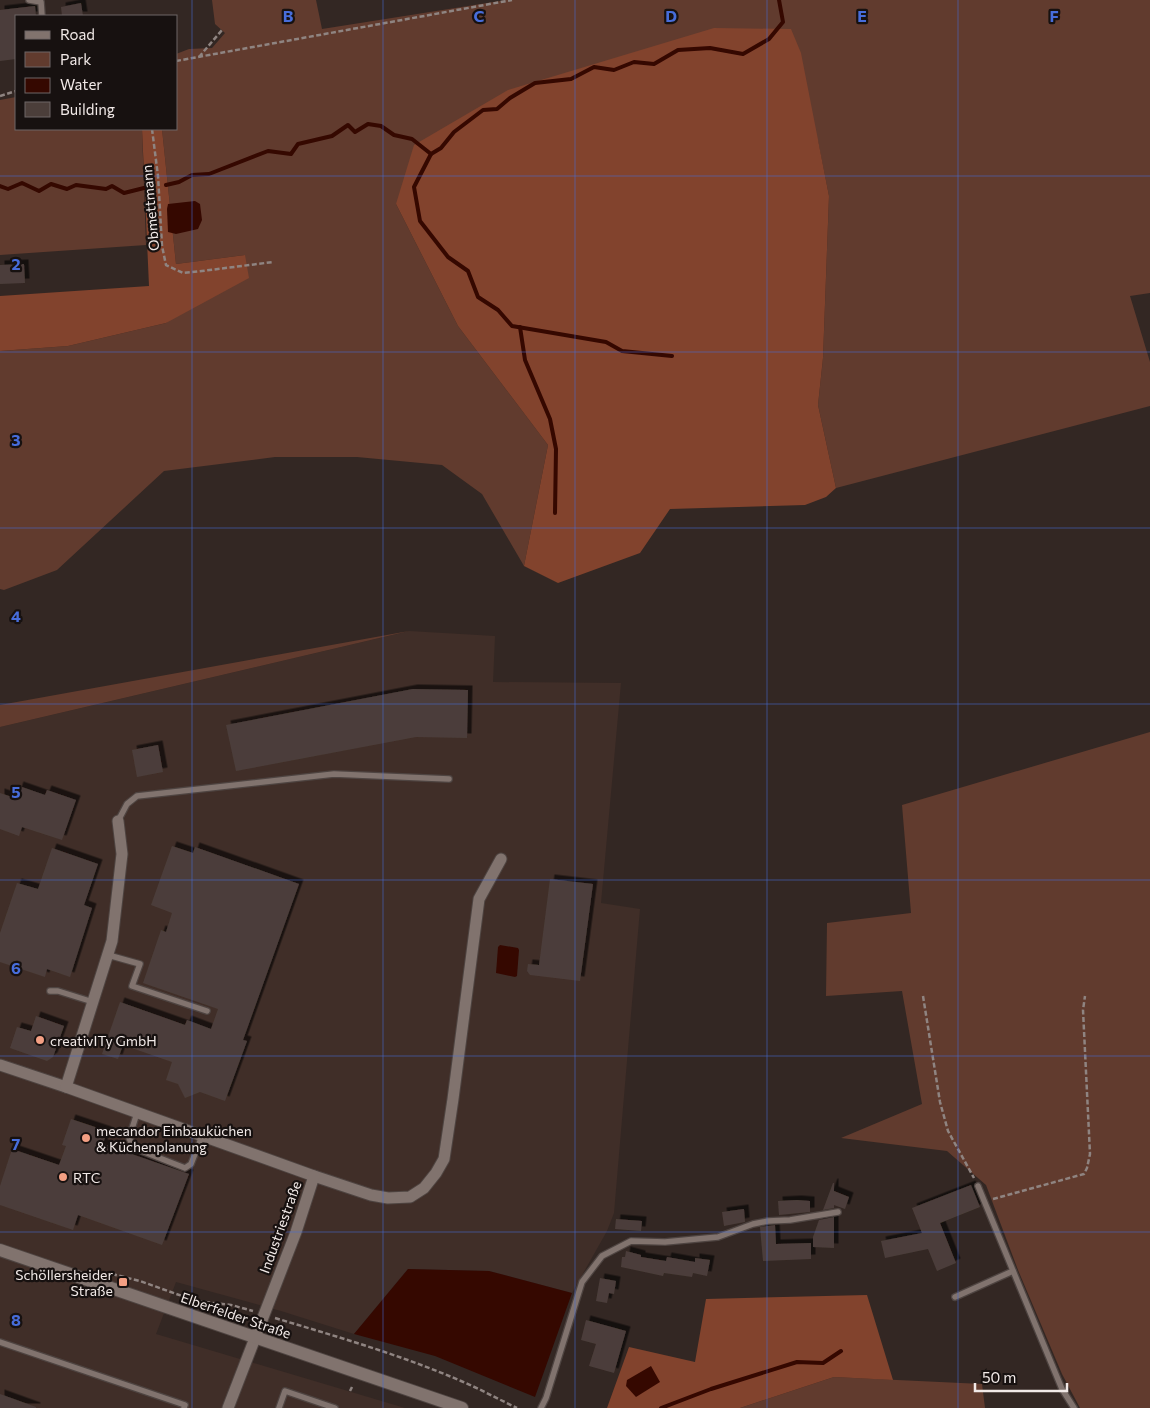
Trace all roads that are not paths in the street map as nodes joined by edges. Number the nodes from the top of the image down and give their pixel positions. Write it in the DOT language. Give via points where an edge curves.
graph roads {
  1 [pos="29,0"];
  2 [pos="42,15"];
  3 [pos="449,779"];
  4 [pos="118,821"];
  5 [pos="501,859"];
  6 [pos="108,955"];
  7 [pos="50,991"];
  8 [pos="93,1002"];
  9 [pos="208,1011"];
  10 [pos="0,1065"];
  11 [pos="66,1087"];
  12 [pos="137,1113"];
  13 [pos="202,1136"];
  14 [pos="314,1176"];
  15 [pos="978,1186"];
  16 [pos="838,1212"];
  17 [pos="0,1250"];
  18 [pos="1013,1271"];
  19 [pos="955,1297"];
  20 [pos="256,1338"];
  21 [pos="0,1342"];
  22 [pos="184,1408"];
  23 [pos="228,1408"];
  24 [pos="279,1408"];
  25 [pos="336,1408"];
  26 [pos="462,1408"];
  27 [pos="541,1408"];
  28 [pos="1074,1408"];
  1 -- 2 [label="lane" via="40,2"];
  3 -- 4 [label="lane" via="334,774 137,796 127,804"];
  4 -- 6 [label="street" via="122,854"];
  5 -- 14 [label="street" via="478,899 444,1159 436,1173 424,1188 410,1197 396,1198 371,1195"];
  6 -- 8 [label="street"];
  6 -- 9 [label="lane" via="140,964 132,986"];
  7 -- 8 [label="lane"];
  8 -- 11 [label="street"];
  10 -- 11 [label="street, Industriestraße"];
  11 -- 12 [label="street, Industriestraße"];
  12 -- 13 [label="street, Industriestraße"];
  12 -- 13 [label="lane" via="128,1138 134,1148 185,1168 191,1164"];
  13 -- 14 [label="street, Industriestraße"];
  14 -- 20 [label="street, Industriestraße"];
  15 -- 18 [label="lane"];
  16 -- 27 [label="lane" via="753,1224 718,1237 665,1242 631,1240 602,1256 582,1282"];
  17 -- 20 [label="street, Elberfelder Straße"];
  18 -- 19 [label="lane"];
  18 -- 28 [label="lane" via="1062,1389"];
  20 -- 23 [label="street"];
  20 -- 26 [label="street, Elberfelder Straße"];
  21 -- 22 [label="lane" via="184,1405"];
  24 -- 25 [label="lane" via="285,1391"];
}
